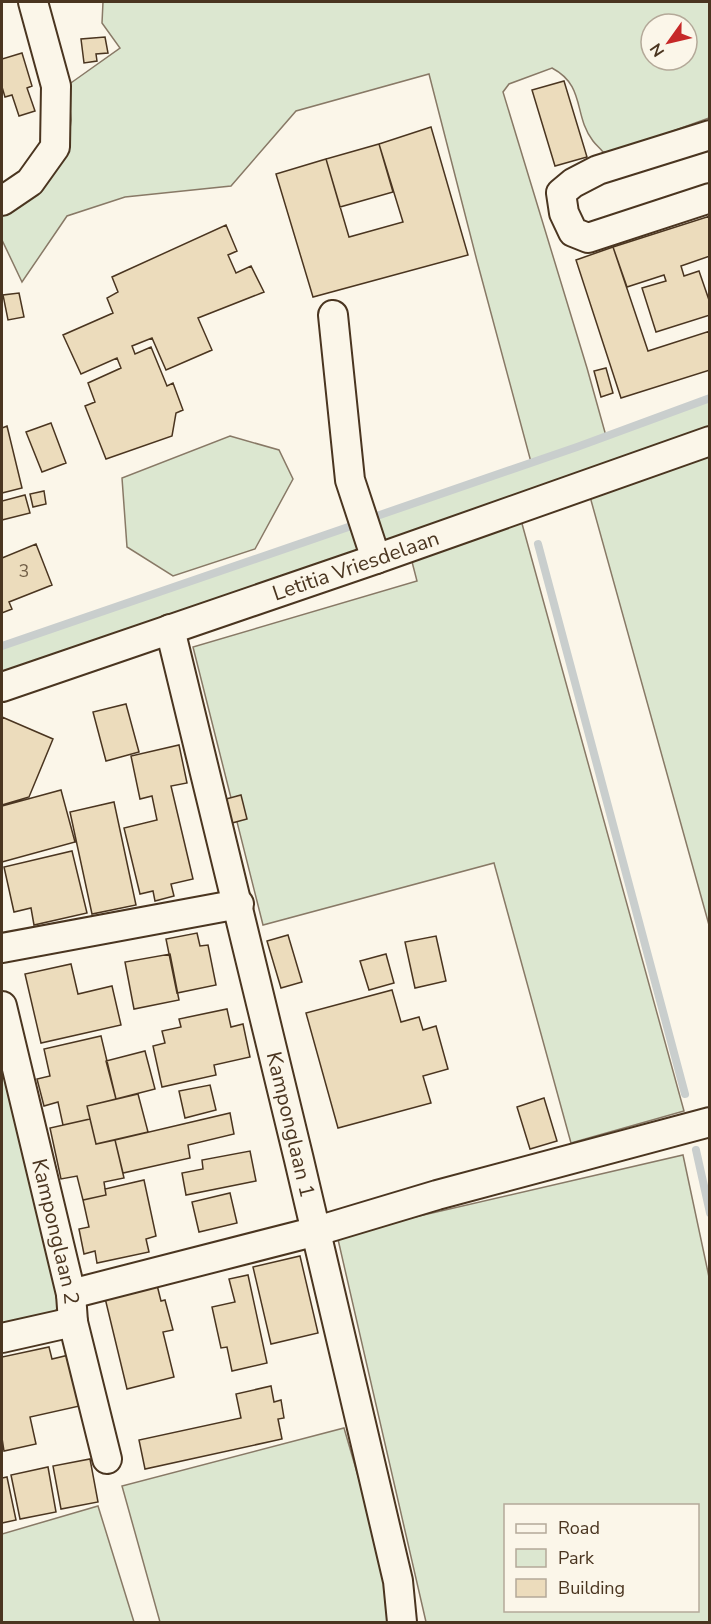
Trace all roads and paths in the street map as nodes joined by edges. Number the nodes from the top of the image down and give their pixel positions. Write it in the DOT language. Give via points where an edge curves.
graph roads {
  1 [pos="33,2"];
  2 [pos="710,135"];
  3 [pos="710,198"];
  4 [pos="2,201"];
  5 [pos="333,315"];
  6 [pos="710,441"];
  7 [pos="375,559"];
  8 [pos="170,629"];
  9 [pos="2,687"];
  10 [pos="238,904"];
  11 [pos="2,948"];
  12 [pos="2,1006"];
  13 [pos="710,1122"];
  14 [pos="317,1231"];
  15 [pos="72,1308"];
  16 [pos="2,1338"];
  17 [pos="107,1459"];
  18 [pos="402,1623"];
  1 -- 4 [label="street" via="56,86 56,147 30,182"];
  2 -- 3 [label="street" via="598,170 561,193 564,213 573,232 588,238"];
  5 -- 7 [label="street" via="350,480"];
  6 -- 7 [label="street, Letitia Vriesdelaan"];
  7 -- 8 [label="street, Letitia Vriesdelaan"];
  8 -- 9 [label="street, Letitia Vriesdelaan"];
  8 -- 10 [label="street, Kamponglaan 1"];
  10 -- 11 [label="street"];
  10 -- 14 [label="street, Kamponglaan 1"];
  12 -- 15 [label="street, Kamponglaan 2"];
  13 -- 14 [label="street"];
  14 -- 15 [label="street"];
  14 -- 18 [label="street, Kamponglaan 1" via="398,1581"];
  15 -- 16 [label="street"];
  15 -- 17 [label="street, Kamponglaan 2"];
}
